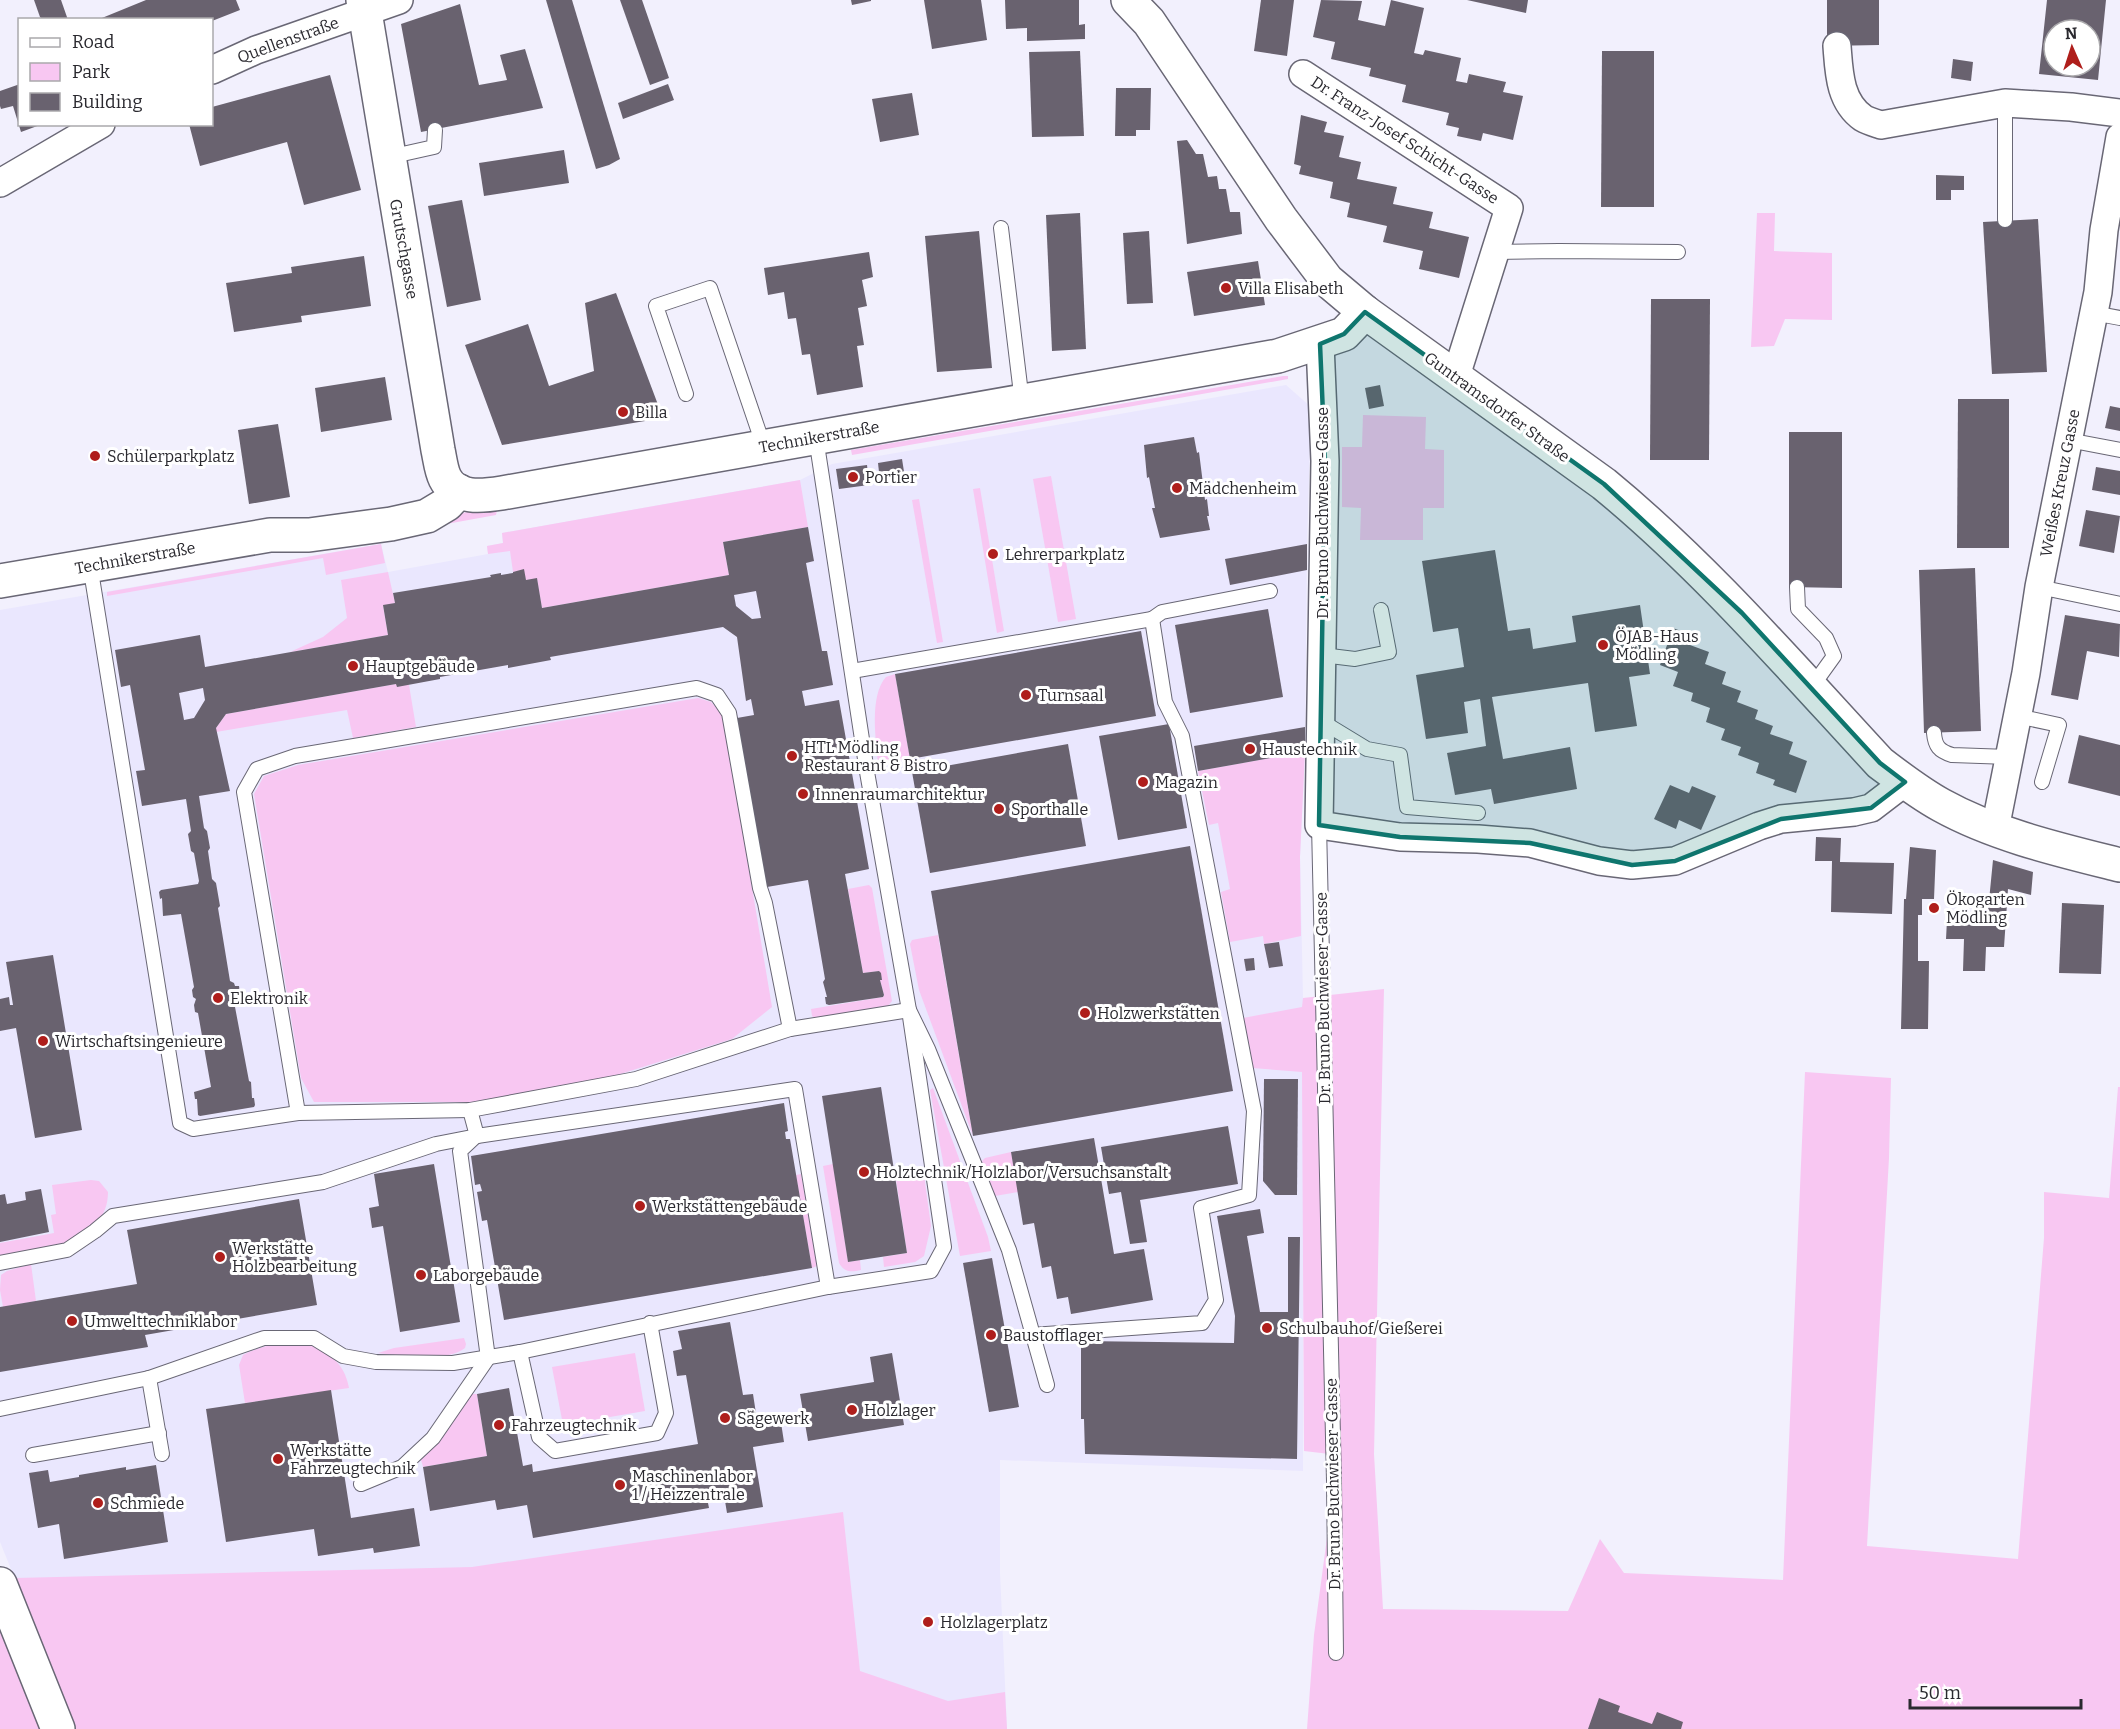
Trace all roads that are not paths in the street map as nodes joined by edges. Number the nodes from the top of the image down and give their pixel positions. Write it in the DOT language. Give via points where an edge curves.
graph roads {
  1 [pos="399,0"];
  2 [pos="1128,0"];
  3 [pos="364,7"];
  4 [pos="1837,46"];
  5 [pos="213,70"];
  6 [pos="1303,74"];
  7 [pos="2005,103"];
  8 [pos="2120,113"];
  9 [pos="98,126"];
  10 [pos="435,130"];
  11 [pos="2120,137"];
  12 [pos="389,157"];
  13 [pos="0,183"];
  14 [pos="2005,220"];
  15 [pos="1001,228"];
  16 [pos="1495,252"];
  17 [pos="1678,252"];
  18 [pos="1365,312"];
  19 [pos="2093,313"];
  20 [pos="2120,318"];
  21 [pos="1320,344"];
  22 [pos="1455,376"];
  23 [pos="686,394"];
  24 [pos="1022,402"];
  25 [pos="816,438"];
  26 [pos="2068,440"];
  27 [pos="764,447"];
  28 [pos="2120,450"];
  29 [pos="452,485"];
  30 [pos="90,565"];
  31 [pos="0,581"];
  32 [pos="1797,587"];
  33 [pos="2039,587"];
  34 [pos="1270,591"];
  35 [pos="2120,604"];
  36 [pos="1380,610"];
  37 [pos="1152,619"];
  38 [pos="1322,655"];
  39 [pos="852,671"];
  40 [pos="1811,688"];
  41 [pos="2017,716"];
  42 [pos="1321,721"];
  43 [pos="1934,733"];
  44 [pos="2009,757"];
  45 [pos="1905,782"];
  46 [pos="2042,783"];
  47 [pos="1478,813"];
  48 [pos="1319,825"];
  49 [pos="1995,829"];
  50 [pos="2120,865"];
  51 [pos="909,1010"];
  52 [pos="790,1029"];
  53 [pos="470,1110"];
  54 [pos="298,1113"];
  55 [pos="477,1136"];
  56 [pos="0,1263"];
  57 [pos="828,1287"];
  58 [pos="650,1323"];
  59 [pos="1032,1335"];
  60 [pos="520,1352"];
  61 [pos="488,1359"];
  62 [pos="149,1378"];
  63 [pos="1047,1384"];
  64 [pos="0,1409"];
  65 [pos="159,1433"];
  66 [pos="162,1454"];
  67 [pos="33,1455"];
  68 [pos="361,1484"];
  69 [pos="0,1584"];
  70 [pos="1336,1653"];
  71 [pos="58,1729"];
  1 -- 3 [label="street, Quellenstraße"];
  2 -- 18 [label="street, Guntramsdorfer Straße" via="1149,22 1281,219 1327,280"];
  3 -- 5 [label="street, Quellenstraße"];
  3 -- 12 [label="street, Grutschgasse"];
  4 -- 7 [label="street" via="1840,84 1852,106 1864,118 1881,125"];
  6 -- 16 [label="street, Dr. Franz-Josef Schicht-Gasse" via="1509,208"];
  7 -- 8 [label="street"];
  7 -- 14 [label="lane"];
  9 -- 13 [label="street"];
  10 -- 12 [label="lane" via="434,147"];
  11 -- 19 [label="street, Weißes Kreuz Gasse"];
  12 -- 29 [label="street, Grutschgasse" via="436,438"];
  15 -- 24 [label="lane"];
  16 -- 17 [label="lane"];
  16 -- 22 [label="street, Dr. Franz-Josef Schicht-Gasse"];
  18 -- 21 [label="street, Technikerstraße" via="1344,334"];
  18 -- 22 [label="street, Guntramsdorfer Straße"];
  19 -- 20 [label="lane"];
  19 -- 26 [label="street, Weißes Kreuz Gasse"];
  21 -- 24 [label="street, Technikerstraße" via="1278,357"];
  21 -- 38 [label="street, Dr. Bruno Buchwieser-Gasse" via="1325,461"];
  22 -- 40 [label="street, Guntramsdorfer Straße" via="1641,514 1742,613"];
  23 -- 27 [label="lane" via="656,306 710,288"];
  24 -- 25 [label="street, Technikerstraße"];
  25 -- 27 [label="street, Technikerstraße"];
  25 -- 39 [label="lane"];
  26 -- 28 [label="lane"];
  26 -- 33 [label="street, Weißes Kreuz Gasse"];
  27 -- 29 [label="street, Technikerstraße" via="479,496 468,495"];
  29 -- 30 [label="street, Technikerstraße" via="447,504 427,516 391,524 309,535 270,535"];
  30 -- 31 [label="street, Technikerstraße"];
  30 -- 54 [label="lane" via="180,1123 193,1130"];
  32 -- 40 [label="lane" via="1798,609 1826,638 1834,656"];
  33 -- 35 [label="lane"];
  33 -- 41 [label="street, Weißes Kreuz Gasse"];
  34 -- 37 [label="lane" via="1162,612"];
  36 -- 38 [label="lane" via="1389,652 1355,659"];
  37 -- 39 [label="lane"];
  37 -- 59 [label="lane" via="1165,702 1182,736 1254,1111 1249,1195 1201,1208 1216,1300 1202,1323"];
  38 -- 42 [label="street, Dr. Bruno Buchwieser-Gasse"];
  39 -- 51 [label="lane"];
  40 -- 45 [label="street, Guntramsdorfer Straße" via="1880,763"];
  41 -- 44 [label="street, Weißes Kreuz Gasse"];
  41 -- 46 [label="lane" via="2059,725"];
  42 -- 47 [label="lane" via="1367,749 1400,755 1407,807"];
  42 -- 48 [label="street, Dr. Bruno Buchwieser-Gasse"];
  43 -- 44 [label="lane" via="1934,741 1943,752 1952,755"];
  44 -- 49 [label="street, Weißes Kreuz Gasse"];
  45 -- 48 [label="street" via="1871,808 1781,819 1675,861 1632,866 1530,843 1400,837"];
  45 -- 49 [label="street, Guntramsdorfer Straße" via="1942,805"];
  48 -- 70 [label="lane, Dr. Bruno Buchwieser-Gasse"];
  49 -- 50 [label="street, Guntramsdorfer Straße"];
  51 -- 52 [label="lane"];
  51 -- 57 [label="lane" via="944,1247 931,1272"];
  51 -- 59 [label="lane" via="1009,1250"];
  52 -- 53 [label="lane" via="636,1079"];
  52 -- 54 [label="lane" via="729,713 717,695 697,688 295,756 258,769 244,792"];
  53 -- 54 [label="lane"];
  53 -- 55 [label="lane"];
  55 -- 56 [label="lane" via="436,1144 323,1182 113,1216 67,1250"];
  55 -- 57 [label="lane" via="795,1089"];
  55 -- 61 [label="lane" via="460,1151"];
  57 -- 58 [label="lane"];
  58 -- 60 [label="lane"];
  58 -- 60 [label="lane" via="666,1413 657,1434 555,1451 539,1437"];
  59 -- 63 [label="lane"];
  60 -- 61 [label="lane"];
  61 -- 62 [label="lane" via="453,1363 376,1362 343,1356 314,1338 264,1338"];
  61 -- 68 [label="lane" via="433,1438 402,1467"];
  62 -- 64 [label="lane"];
  62 -- 65 [label="lane"];
  65 -- 66 [label="lane"];
  65 -- 67 [label="lane"];
  69 -- 71 [label="street"];
}
